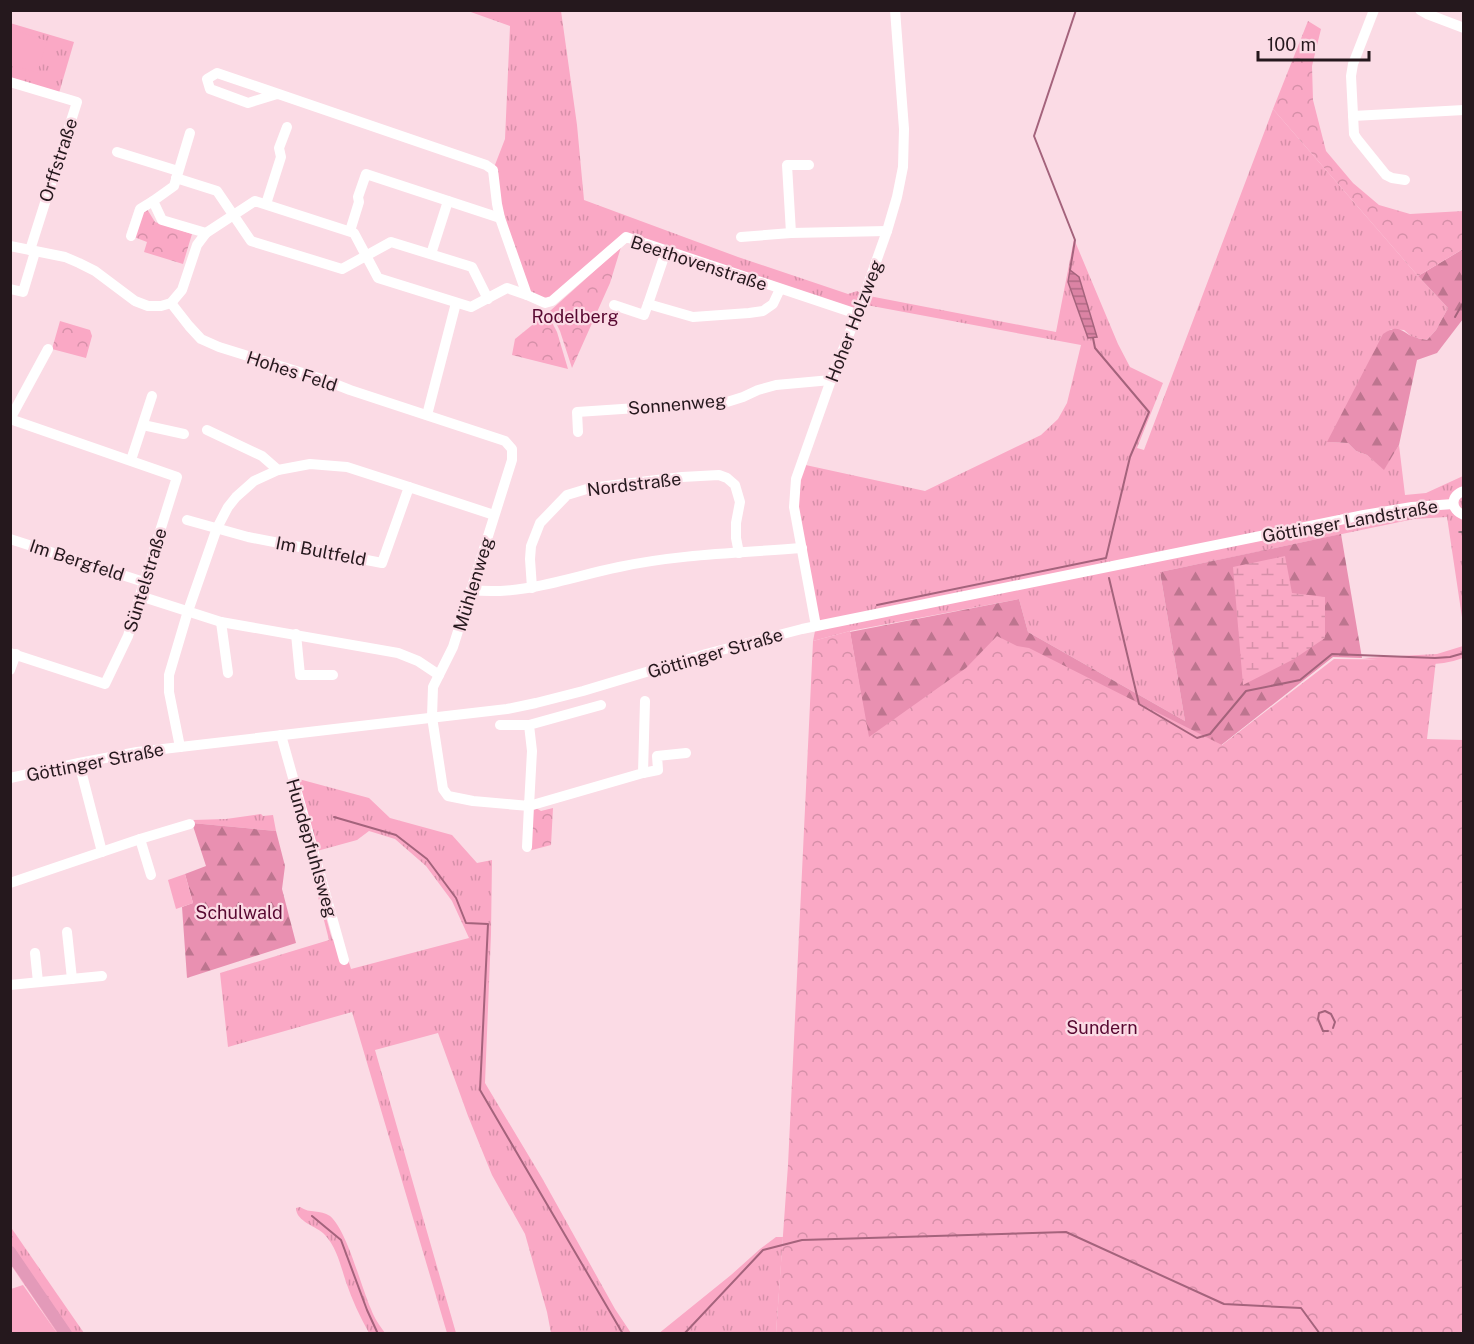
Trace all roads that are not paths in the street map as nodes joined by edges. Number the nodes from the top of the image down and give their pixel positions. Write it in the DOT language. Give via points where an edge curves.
graph roads {
  1 [pos="895,10"];
  2 [pos="1374,10"];
  3 [pos="1420,10"];
  4 [pos="1464,28"];
  5 [pos="10,82"];
  6 [pos="277,94"];
  7 [pos="1464,110"];
  8 [pos="1353,116"];
  9 [pos="286,127"];
  10 [pos="190,133"];
  11 [pos="117,152"];
  12 [pos="809,165"];
  13 [pos="177,174"];
  14 [pos="1405,180"];
  15 [pos="153,201"];
  16 [pos="448,201"];
  17 [pos="266,204"];
  18 [pos="234,215"];
  19 [pos="500,218"];
  20 [pos="350,231"];
  21 [pos="887,231"];
  22 [pos="206,233"];
  23 [pos="791,233"];
  24 [pos="131,236"];
  25 [pos="741,237"];
  26 [pos="10,246"];
  27 [pos="33,251"];
  28 [pos="666,251"];
  29 [pos="431,254"];
  30 [pos="366,256"];
  31 [pos="10,289"];
  32 [pos="780,289"];
  33 [pos="527,295"];
  34 [pos="488,299"];
  35 [pos="171,303"];
  36 [pos="456,303"];
  37 [pos="648,304"];
  38 [pos="615,305"];
  39 [pos="857,314"];
  40 [pos="48,349"];
  41 [pos="831,380"];
  42 [pos="152,396"];
  43 [pos="428,415"];
  44 [pos="143,424"];
  45 [pos="207,430"];
  46 [pos="578,432"];
  47 [pos="184,434"];
  48 [pos="512,448"];
  49 [pos="131,460"];
  50 [pos="278,470"];
  51 [pos="409,487"];
  52 [pos="1464,491"];
  53 [pos="1453,504"];
  54 [pos="494,515"];
  55 [pos="1464,515"];
  56 [pos="187,520"];
  57 [pos="217,528"];
  58 [pos="10,538"];
  59 [pos="1248,538"];
  60 [pos="802,548"];
  61 [pos="739,553"];
  62 [pos="144,582"];
  63 [pos="532,588"];
  64 [pos="471,590"];
  65 [pos="140,596"];
  66 [pos="188,611"];
  67 [pos="221,622"];
  68 [pos="816,626"];
  69 [pos="296,634"];
  70 [pos="13,653"];
  71 [pos="10,670"];
  72 [pos="228,673"];
  73 [pos="333,675"];
  74 [pos="439,675"];
  75 [pos="645,701"];
  76 [pos="601,705"];
  77 [pos="432,717"];
  78 [pos="500,725"];
  79 [pos="529,725"];
  80 [pos="280,735"];
  81 [pos="180,747"];
  82 [pos="686,753"];
  83 [pos="644,756"];
  84 [pos="657,756"];
  85 [pos="79,763"];
  86 [pos="643,774"];
  87 [pos="10,778"];
  88 [pos="529,806"];
  89 [pos="189,824"];
  90 [pos="140,839"];
  91 [pos="527,847"];
  92 [pos="102,852"];
  93 [pos="151,875"];
  94 [pos="10,883"];
  95 [pos="67,932"];
  96 [pos="35,953"];
  97 [pos="344,960"];
  98 [pos="102,976"];
  99 [pos="72,979"];
  100 [pos="38,982"];
  101 [pos="10,985"];
  102 [pos="10,1252"];
  103 [pos="66,1334"];
  1 -- 21 [label="street, Hoher Holzweg" via="903,167"];
  2 -- 8 [label="street" via="1353,64"];
  3 -- 4 [label="street"];
  5 -- 27 [label="street, Orffstraße" via="77,102"];
  6 -- 6 [label="street" via="217,73 207,79 210,89 248,103"];
  6 -- 19 [label="street" via="486,165 493,170"];
  7 -- 8 [label="street"];
  8 -- 14 [label="street" via="1356,139 1386,175"];
  9 -- 17 [label="street"];
  10 -- 13 [label="street"];
  11 -- 13 [label="street"];
  12 -- 23 [label="street" via="787,165"];
  13 -- 15 [label="street" via="174,186"];
  13 -- 18 [label="street" via="217,191"];
  15 -- 22 [label="street" via="162,220"];
  15 -- 24 [label="street" via="140,209"];
  16 -- 19 [label="street"];
  16 -- 20 [label="street" via="366,174"];
  16 -- 29 [label="street"];
  17 -- 18 [label="street" via="255,201"];
  17 -- 20 [label="street"];
  18 -- 22 [label="street"];
  18 -- 30 [label="street" via="251,241 342,269"];
  19 -- 33 [label="street"];
  20 -- 30 [label="street, Beethovenstraße"];
  21 -- 23 [label="street"];
  21 -- 39 [label="street, Hoher Holzweg"];
  22 -- 35 [label="street" via="197,245 182,290"];
  23 -- 25 [label="street"];
  26 -- 27 [label="street"];
  27 -- 31 [label="street" via="23,292"];
  27 -- 35 [label="street" via="65,257 95,271 135,302 148,306"];
  28 -- 32 [label="street, Beethovenstraße"];
  28 -- 33 [label="street, Beethovenstraße" via="626,237 552,301 545,303"];
  28 -- 37 [label="street"];
  29 -- 30 [label="street" via="391,242"];
  29 -- 34 [label="street" via="472,267"];
  30 -- 36 [label="street, Beethovenstraße" via="378,278"];
  32 -- 37 [label="street" via="774,304 749,313 693,317"];
  32 -- 39 [label="street, Beethovenstraße"];
  33 -- 34 [label="street, Beethovenstraße" via="507,288"];
  34 -- 36 [label="street, Beethovenstraße" via="471,307"];
  35 -- 43 [label="street, Hohes Feld" via="201,339 219,347"];
  36 -- 43 [label="street"];
  37 -- 38 [label="street" via="644,315"];
  39 -- 41 [label="street, Hoher Holzweg"];
  40 -- 49 [label="street" via="10,419"];
  41 -- 46 [label="street, Sonnenweg" via="776,385 727,402 577,412"];
  41 -- 60 [label="street, Hoher Holzweg" via="796,479 794,507"];
  42 -- 44 [label="street"];
  43 -- 48 [label="street, Hohes Feld" via="505,441"];
  44 -- 47 [label="street"];
  44 -- 49 [label="street"];
  45 -- 50 [label="street" via="262,456"];
  48 -- 54 [label="street, Mühlenweg" via="512,460"];
  49 -- 62 [label="street, Süntelstraße" via="177,477"];
  50 -- 51 [label="street" via="310,464 347,467"];
  50 -- 57 [label="street" via="244,489"];
  51 -- 54 [label="street"];
  51 -- 57 [label="street, Im Bultfeld" via="382,563"];
  52 -- 53 [label="street" via="1456,495"];
  53 -- 55 [label="street"];
  53 -- 59 [label="street, Göttinger Landstraße" via="1412,507"];
  54 -- 64 [label="street, Mühlenweg"];
  56 -- 57 [label="street, Im Bultfeld"];
  57 -- 66 [label="street"];
  58 -- 62 [label="street, Im Bergfeld"];
  59 -- 68 [label="street, Göttinger Straße"];
  60 -- 61 [label="street"];
  60 -- 68 [label="street, Hoher Holzweg"];
  61 -- 63 [label="street" via="620,566"];
  61 -- 63 [label="street, Nordstraße" via="736,523 740,502 735,485 727,478 682,477 590,488 567,495 540,523 531,546"];
  62 -- 65 [label="street, Süntelstraße"];
  63 -- 64 [label="street"];
  64 -- 74 [label="street, Mühlenweg" via="453,647"];
  65 -- 66 [label="street"];
  65 -- 70 [label="street, Süntelstraße" via="128,636 105,684"];
  66 -- 67 [label="street"];
  66 -- 81 [label="street, Göttinger Straße" via="169,675"];
  67 -- 69 [label="street"];
  67 -- 72 [label="street"];
  68 -- 77 [label="street, Göttinger Straße" via="536,703"];
  69 -- 73 [label="street" via="300,675"];
  69 -- 74 [label="street" via="398,653"];
  70 -- 71 [label="street"];
  74 -- 77 [label="street, Mühlenweg" via="433,687"];
  75 -- 83 [label="street"];
  76 -- 79 [label="street"];
  77 -- 80 [label="street, Göttinger Straße"];
  77 -- 88 [label="street, Mühlenweg" via="448,796"];
  78 -- 79 [label="street"];
  79 -- 88 [label="street"];
  80 -- 81 [label="street, Göttinger Straße"];
  80 -- 97 [label="street, Hundepfuhlsweg"];
  81 -- 85 [label="street, Göttinger Straße"];
  82 -- 84 [label="street"];
  83 -- 84 [label="street"];
  83 -- 86 [label="street"];
  84 -- 86 [label="street" via="658,770"];
  85 -- 87 [label="street, Göttinger Straße"];
  85 -- 92 [label="street"];
  86 -- 88 [label="street"];
  88 -- 91 [label="street"];
  89 -- 90 [label="street"];
  90 -- 92 [label="street"];
  90 -- 93 [label="street"];
  92 -- 94 [label="street"];
  95 -- 99 [label="street"];
  96 -- 100 [label="street"];
  98 -- 99 [label="street"];
  99 -- 100 [label="street"];
  100 -- 101 [label="street"];
  102 -- 103 [label="main road"];
}
